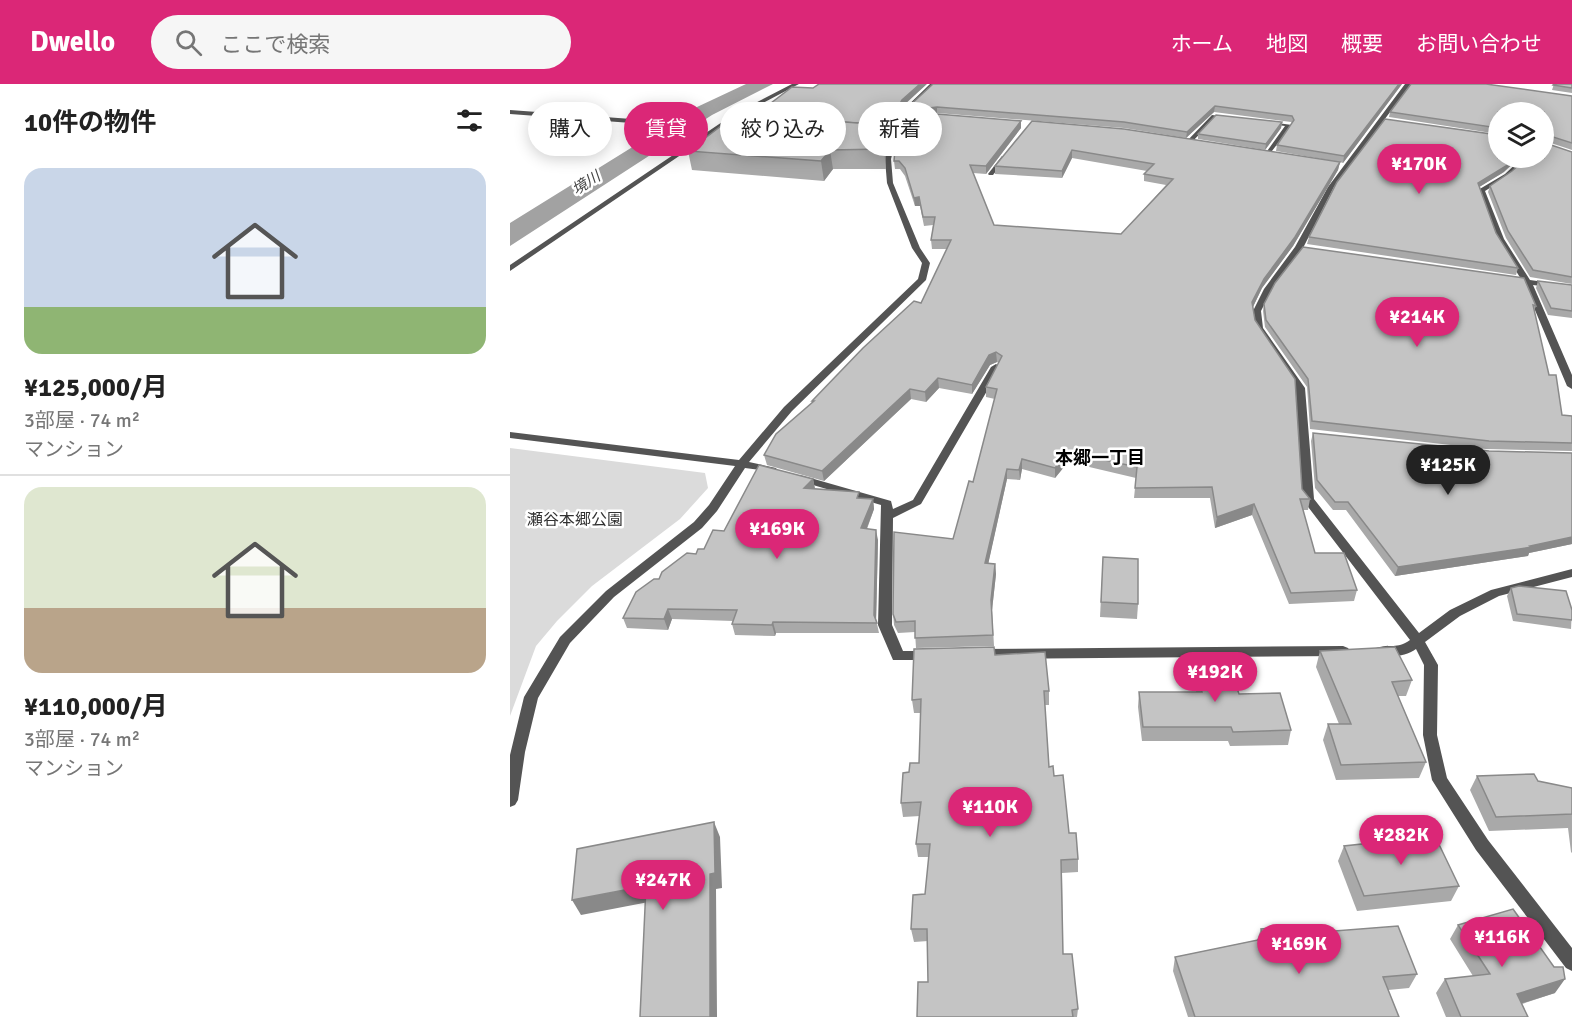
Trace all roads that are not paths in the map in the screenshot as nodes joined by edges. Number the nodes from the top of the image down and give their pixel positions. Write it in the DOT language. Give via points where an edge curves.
graph roads {
  1 [pos="796,84"];
  2 [pos="933,84"];
  3 [pos="1408,84"];
  4 [pos="914,102"];
  5 [pos="510,112"];
  6 [pos="1236,118"];
  7 [pos="624,121"];
  8 [pos="1257,121"];
  9 [pos="719,127"];
  10 [pos="1178,141"];
  11 [pos="1189,142"];
  12 [pos="1200,144"];
  13 [pos="1010,149"];
  14 [pos="1257,152"];
  15 [pos="1268,154"];
  16 [pos="888,156"];
  17 [pos="1280,156"];
  18 [pos="1514,168"];
  19 [pos="991,174"];
  20 [pos="510,269"];
  21 [pos="1505,279"];
  22 [pos="1527,282"];
  23 [pos="1572,288"];
  24 [pos="996,366"];
  25 [pos="1572,386"];
  26 [pos="510,435"];
  27 [pos="742,464"];
  28 [pos="886,516"];
  29 [pos="1572,573"];
  30 [pos="1418,641"];
  31 [pos="970,654"];
  32 [pos="946,655"];
  33 [pos="510,800"];
  34 [pos="1572,963"];
  1 -- 9 [label="street"];
  2 -- 4 [label="street"];
  3 -- 30 [label="street" via="1388,121 1340,166 1305,249 1268,289 1257,311 1259,328 1300,388 1310,435 1308,499"];
  5 -- 7 [label="street"];
  6 -- 11 [label="street" via="1214,116"];
  8 -- 15 [label="street" via="1289,125"];
  9 -- 20 [label="street"];
  10 -- 11 [label="street"];
  11 -- 12 [label="street"];
  13 -- 19 [label="street"];
  14 -- 15 [label="street"];
  15 -- 17 [label="street"];
  16 -- 27 [label="street" via="890,183 926,263 922,280 788,409"];
  18 -- 22 [label="street" via="1481,190 1500,239"];
  21 -- 22 [label="street"];
  22 -- 23 [label="street"];
  22 -- 25 [label="street"];
  24 -- 28 [label="street" via="917,502"];
  26 -- 27 [label="street"];
  27 -- 28 [label="street" via="887,503"];
  27 -- 33 [label="street" via="698,525 610,594 566,640 531,697"];
  28 -- 32 [label="street" via="885,625 893,646 898,656"];
  29 -- 30 [label="street" via="1496,593 1455,613"];
  30 -- 31 [label="street" via="1404,651"];
  30 -- 34 [label="street" via="1431,665 1431,735 1440,780 1482,845"];
}
